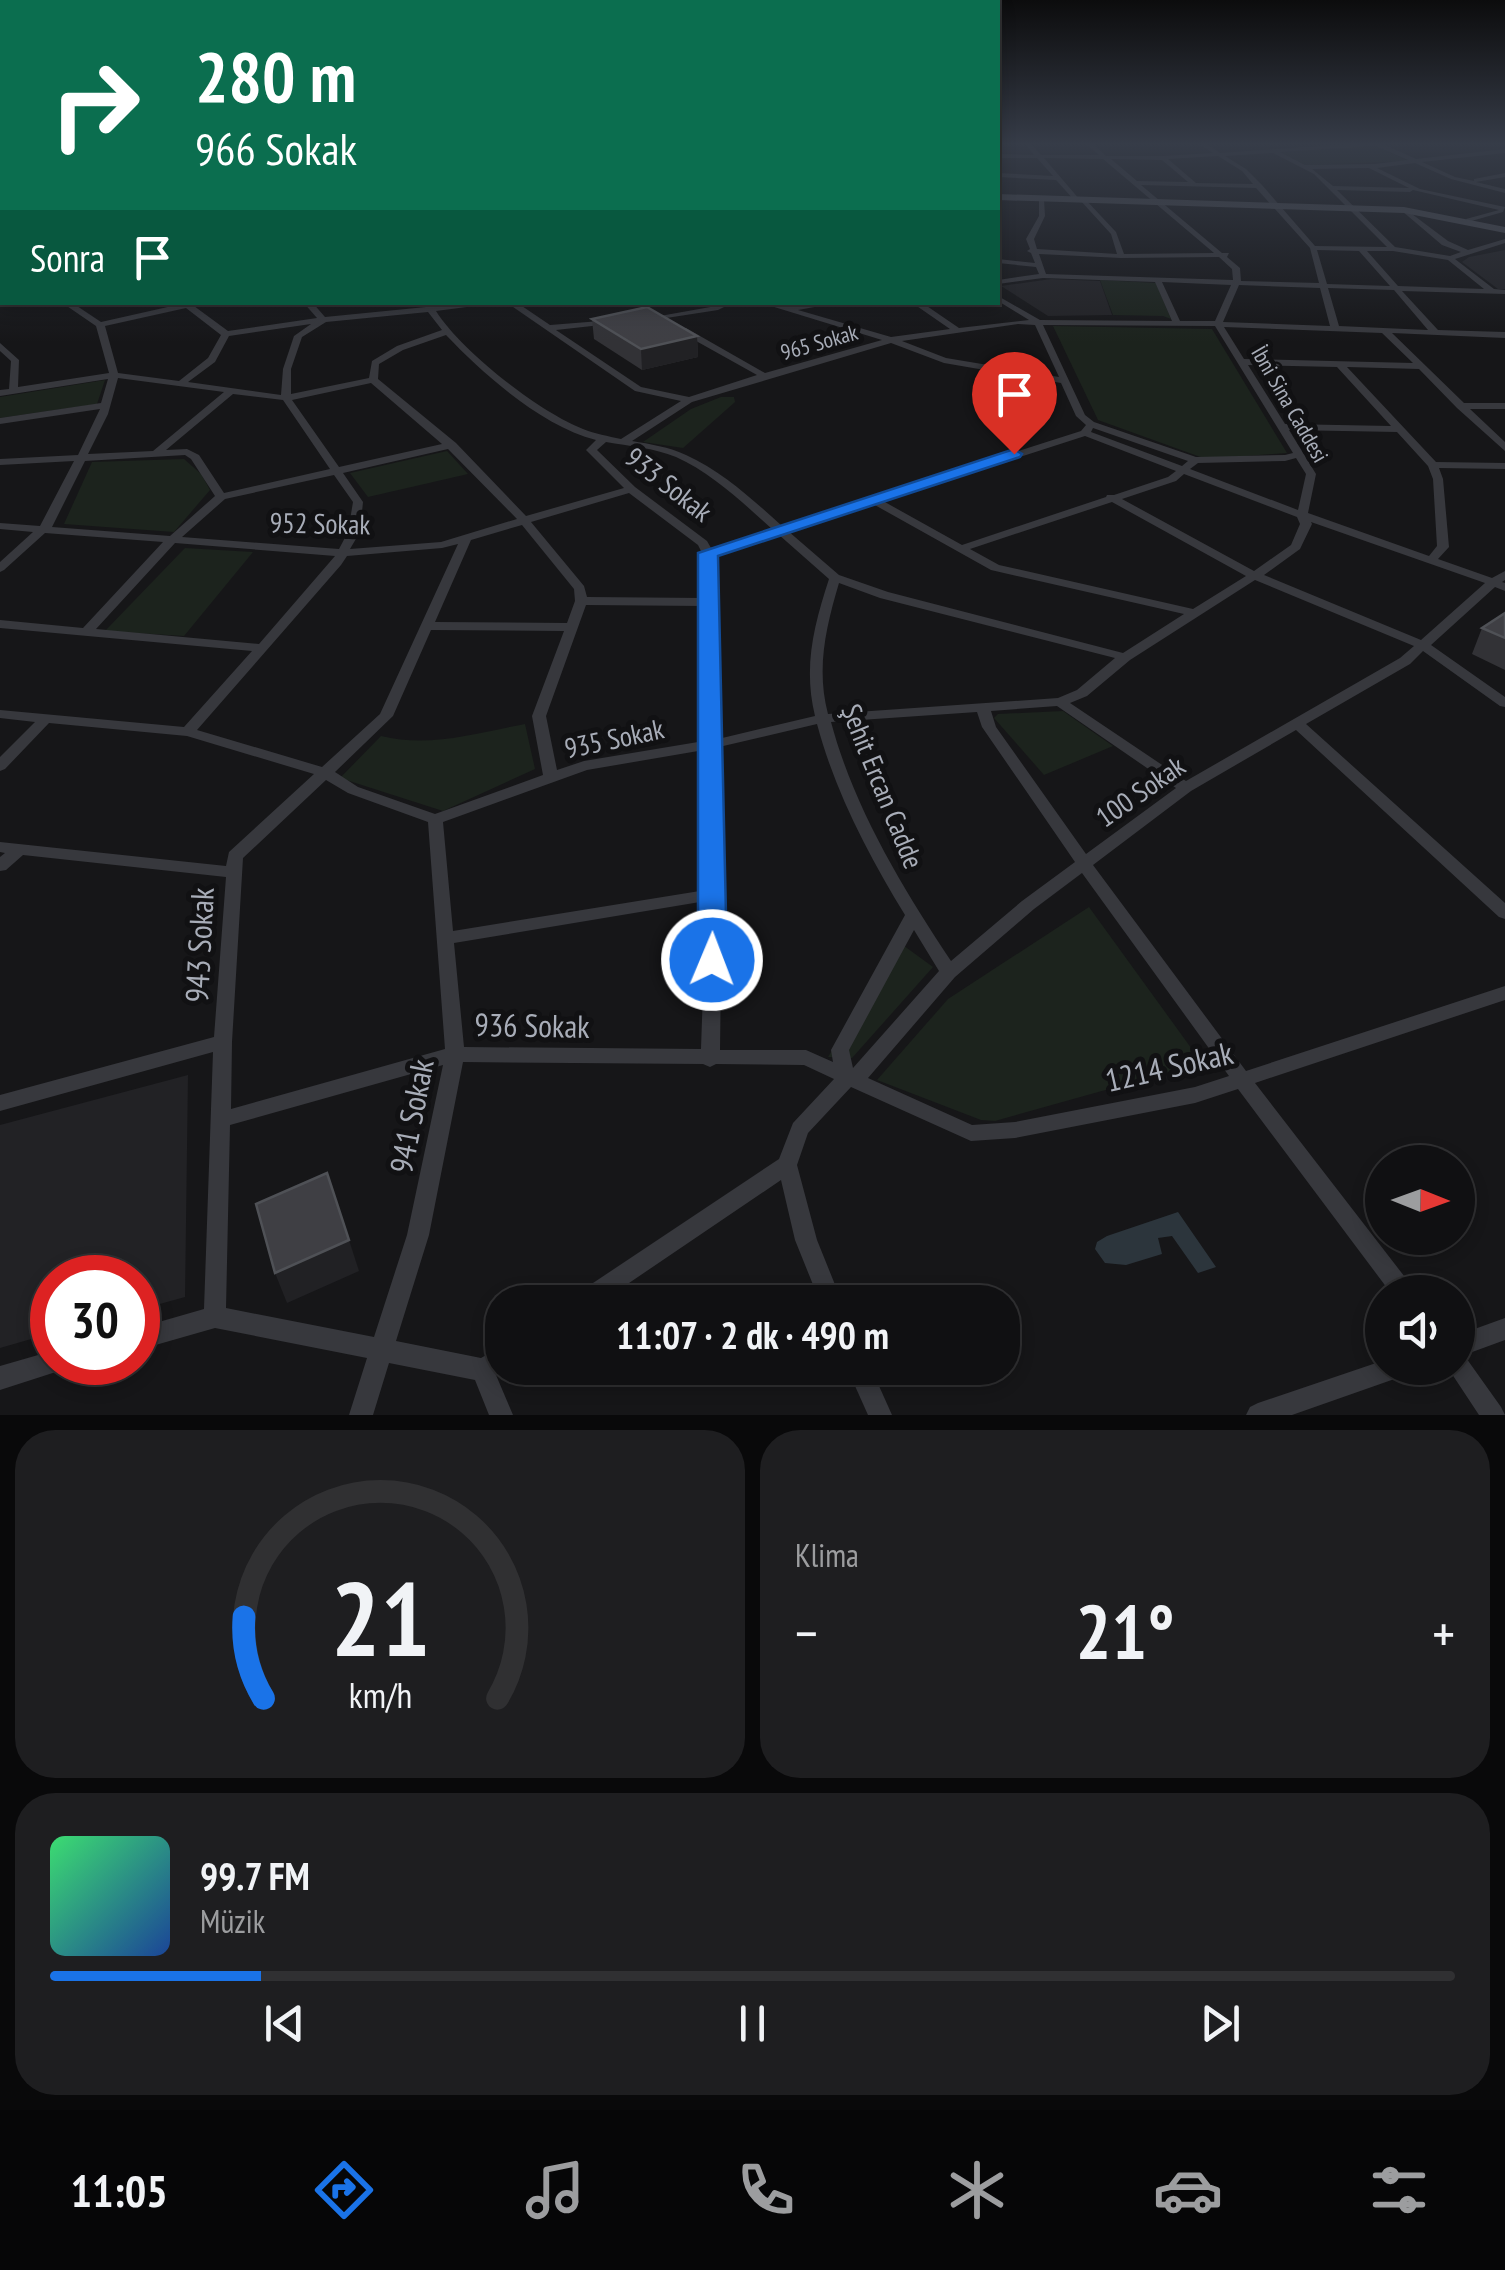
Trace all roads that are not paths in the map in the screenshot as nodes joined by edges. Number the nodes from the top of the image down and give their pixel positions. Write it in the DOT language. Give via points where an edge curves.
graph roads {
  1 [pos="1042,210"];
  2 [pos="1091,210"];
  3 [pos="1169,210"];
  4 [pos="1280,210"];
  5 [pos="1354,210"];
  6 [pos="1404,210"];
  7 [pos="1502,210"];
  8 [pos="1468,220"];
  9 [pos="1505,230"];
  10 [pos="1505,241"];
  11 [pos="1312,248"];
  12 [pos="1361,249"];
  13 [pos="1393,249"];
  14 [pos="1032,251"];
  15 [pos="1466,251"];
  16 [pos="1226,255"];
  17 [pos="1121,256"];
  18 [pos="1450,258"];
  19 [pos="1000,261"];
  20 [pos="1036,264"];
  21 [pos="1042,276"];
  22 [pos="1157,279"];
  23 [pos="1237,281"];
  24 [pos="1000,282"];
  25 [pos="1326,284"];
  26 [pos="1397,288"];
  27 [pos="1493,292"];
  28 [pos="1505,292"];
  29 [pos="1000,299"];
  30 [pos="1505,301"];
  31 [pos="70,305"];
  32 [pos="181,305"];
  33 [pos="186,305"];
  34 [pos="310,305"];
  35 [pos="514,305"];
  36 [pos="724,305"];
  37 [pos="775,305"];
  38 [pos="813,305"];
  39 [pos="918,305"];
  40 [pos="428,306"];
  41 [pos="788,308"];
  42 [pos="661,317"];
  43 [pos="642,319"];
  44 [pos="323,320"];
  45 [pos="1037,320"];
  46 [pos="623,321"];
  47 [pos="1177,323"];
  48 [pos="1218,324"];
  49 [pos="100,325"];
  50 [pos="546,328"];
  51 [pos="1335,328"];
  52 [pos="956,330"];
  53 [pos="1384,330"];
  54 [pos="445,332"];
  55 [pos="1435,332"];
  56 [pos="226,334"];
  57 [pos="1493,334"];
  58 [pos="1505,335"];
  59 [pos="891,340"];
  60 [pos="0,346"];
  61 [pos="1505,346"];
  62 [pos="1243,362"];
  63 [pos="1340,365"];
  64 [pos="1419,366"];
  65 [pos="114,375"];
  66 [pos="764,376"];
  67 [pos="373,380"];
  68 [pos="1064,381"];
  69 [pos="178,385"];
  70 [pos="13,391"];
  71 [pos="230,392"];
  72 [pos="0,393"];
  73 [pos="286,398"];
  74 [pos="689,400"];
  75 [pos="106,406"];
  76 [pos="1460,406"];
  77 [pos="1505,406"];
  78 [pos="0,421"];
  79 [pos="1284,427"];
  80 [pos="1088,428"];
  81 [pos="1398,429"];
  82 [pos="604,438"];
  83 [pos="623,442"];
  84 [pos="452,444"];
  85 [pos="1505,448"];
  86 [pos="155,454"];
  87 [pos="1300,454"];
  88 [pos="79,460"];
  89 [pos="1196,460"];
  90 [pos="0,462"];
  91 [pos="1433,465"];
  92 [pos="1505,466"];
  93 [pos="338,472"];
  94 [pos="1183,472"];
  95 [pos="630,489"];
  96 [pos="221,497"];
  97 [pos="1111,498"];
  98 [pos="872,499"];
  99 [pos="1302,514"];
  100 [pos="521,520"];
  101 [pos="0,526"];
  102 [pos="44,529"];
  103 [pos="780,532"];
  104 [pos="466,539"];
  105 [pos="171,541"];
  106 [pos="960,550"];
  107 [pos="342,553"];
  108 [pos="708,553"];
  109 [pos="1432,559"];
  110 [pos="0,568"];
  111 [pos="1255,576"];
  112 [pos="835,578"];
  113 [pos="1501,581"];
  114 [pos="581,600"];
  115 [pos="706,602"];
  116 [pos="1194,613"];
  117 [pos="0,624"];
  118 [pos="428,626"];
  119 [pos="569,627"];
  120 [pos="85,634"];
  121 [pos="1424,645"];
  122 [pos="262,648"];
  123 [pos="1126,657"];
  124 [pos="1060,702"];
  125 [pos="1505,703"];
  126 [pos="982,708"];
  127 [pos="0,714"];
  128 [pos="824,718"];
  129 [pos="45,719"];
  130 [pos="1296,724"];
  131 [pos="188,732"];
  132 [pos="710,744"];
  133 [pos="0,766"];
  134 [pos="326,773"];
  135 [pos="551,777"];
  136 [pos="1186,788"];
  137 [pos="436,819"];
  138 [pos="9,849"];
  139 [pos="1082,863"];
  140 [pos="0,866"];
  141 [pos="234,872"];
  142 [pos="714,894"];
  143 [pos="1505,913"];
  144 [pos="912,917"];
  145 [pos="446,938"];
  146 [pos="949,972"];
  147 [pos="1505,992"];
  148 [pos="223,1042"];
  149 [pos="455,1054"];
  150 [pos="710,1059"];
  151 [pos="846,1079"];
  152 [pos="1241,1082"];
  153 [pos="0,1102"];
  154 [pos="220,1120"];
  155 [pos="786,1165"];
  156 [pos="1390,1275"];
  157 [pos="609,1285"];
  158 [pos="825,1285"];
  159 [pos="215,1317"];
  160 [pos="1505,1329"];
  161 [pos="160,1333"];
  162 [pos="1475,1340"];
  163 [pos="384,1347"];
  164 [pos="485,1363"];
  165 [pos="30,1369"];
  166 [pos="0,1378"];
  167 [pos="1365,1378"];
  168 [pos="496,1385"];
  169 [pos="867,1385"];
  170 [pos="1472,1385"];
  171 [pos="361,1415"];
  172 [pos="501,1415"];
  173 [pos="880,1415"];
  174 [pos="1258,1415"];
  175 [pos="1493,1415"];
  1 -- 14 [label="street"];
  2 -- 17 [label="street" via="1114,232"];
  3 -- 16 [label="street"];
  4 -- 11 [label="street"];
  5 -- 13 [label="street"];
  6 -- 8 [label="street"];
  6 -- 15 [label="street"];
  7 -- 8 [label="street"];
  8 -- 9 [label="street"];
  10 -- 15 [label="street"];
  11 -- 12 [label="street"];
  11 -- 25 [label="street"];
  12 -- 13 [label="street"];
  12 -- 26 [label="street"];
  13 -- 18 [label="street"];
  14 -- 17 [label="street"];
  14 -- 20 [label="street"];
  15 -- 18 [label="street"];
  16 -- 17 [label="street"];
  16 -- 23 [label="street"];
  18 -- 27 [label="street"];
  19 -- 20 [label="street"];
  20 -- 21 [label="street"];
  21 -- 22 [label="street"];
  21 -- 24 [label="street"];
  22 -- 23 [label="street"];
  22 -- 47 [label="street"];
  23 -- 25 [label="street"];
  23 -- 48 [label="street, İbni Sina Caddesi"];
  25 -- 26 [label="street"];
  25 -- 51 [label="street"];
  26 -- 27 [label="street"];
  26 -- 55 [label="street"];
  27 -- 28 [label="street"];
  27 -- 30 [label="street"];
  29 -- 45 [label="street"];
  31 -- 49 [label="street"];
  32 -- 49 [label="street"];
  33 -- 56 [label="street"];
  34 -- 44 [label="street"];
  35 -- 50 [label="street"];
  36 -- 42 [label="street"];
  37 -- 41 [label="street"];
  38 -- 41 [label="street"];
  39 -- 52 [label="street"];
  40 -- 44 [label="street"];
  40 -- 54 [label="street"];
  41 -- 59 [label="street"];
  42 -- 43 [label="street"];
  42 -- 66 [label="street"];
  44 -- 56 [label="street"];
  44 -- 73 [label="street" via="298,336"];
  45 -- 47 [label="street, 965 Sokak"];
  45 -- 52 [label="street, 965 Sokak"];
  45 -- 68 [label="street"];
  46 -- 50 [label="street"];
  47 -- 48 [label="street, 965 Sokak"];
  48 -- 51 [label="street, 965 Sokak"];
  48 -- 62 [label="street, İbni Sina Caddesi"];
  49 -- 65 [label="street"];
  50 -- 74 [label="street" via="638,389"];
  51 -- 53 [label="street, 965 Sokak"];
  52 -- 59 [label="street, 965 Sokak"];
  53 -- 55 [label="street, 965 Sokak"];
  53 -- 64 [label="street"];
  54 -- 67 [label="street" via="375,363"];
  54 -- 82 [label="street" via="558,420"];
  55 -- 57 [label="street, 965 Sokak"];
  56 -- 69 [label="street" via="212,360"];
  57 -- 58 [label="street, 965 Sokak"];
  57 -- 61 [label="street"];
  59 -- 66 [label="street, 965 Sokak"];
  59 -- 68 [label="street" via="944,360"];
  60 -- 70 [label="street" via="14,360"];
  62 -- 63 [label="street"];
  62 -- 79 [label="street, İbni Sina Caddesi"];
  63 -- 64 [label="street"];
  63 -- 81 [label="street"];
  64 -- 76 [label="street"];
  65 -- 69 [label="street"];
  65 -- 70 [label="street"];
  65 -- 75 [label="street"];
  66 -- 74 [label="street, 965 Sokak"];
  67 -- 73 [label="street"];
  67 -- 84 [label="street"];
  68 -- 80 [label="street"];
  69 -- 71 [label="street"];
  70 -- 72 [label="street"];
  71 -- 73 [label="street"];
  71 -- 86 [label="street"];
  73 -- 93 [label="street"];
  74 -- 83 [label="street, 965 Sokak"];
  75 -- 78 [label="street"];
  75 -- 88 [label="street"];
  76 -- 77 [label="street"];
  76 -- 85 [label="street"];
  79 -- 81 [label="street"];
  79 -- 87 [label="street, İbni Sina Caddesi"];
  80 -- 89 [label="street"];
  80 -- 94 [label="street"];
  80 -- 98 [label="street"];
  81 -- 91 [label="street"];
  82 -- 83 [label="street"];
  82 -- 95 [label="street, 933 Sokak" via="591,450"];
  83 -- 103 [label="street" via="690,460"];
  84 -- 93 [label="street"];
  84 -- 100 [label="street"];
  86 -- 88 [label="street"];
  86 -- 96 [label="street" via="196,457"];
  87 -- 89 [label="street"];
  87 -- 99 [label="street, İbni Sina Caddesi" via="1310,474"];
  88 -- 90 [label="street"];
  88 -- 102 [label="street"];
  89 -- 94 [label="street"];
  91 -- 92 [label="street"];
  91 -- 109 [label="street" via="1444,547"];
  93 -- 96 [label="street"];
  93 -- 107 [label="street" via="358,502 354,532"];
  94 -- 97 [label="street"];
  94 -- 99 [label="street"];
  95 -- 100 [label="street, 952 Sokak"];
  95 -- 108 [label="street, 933 Sokak" via="704,543"];
  96 -- 105 [label="street"];
  97 -- 106 [label="street"];
  97 -- 111 [label="street"];
  98 -- 103 [label="street"];
  98 -- 106 [label="street"];
  99 -- 109 [label="street"];
  99 -- 111 [label="street, 935 Sokak" via="1306,524 1296,547"];
  100 -- 104 [label="street, 952 Sokak"];
  100 -- 114 [label="street" via="574,582"];
  101 -- 102 [label="street, 952 Sokak"];
  102 -- 105 [label="street, 952 Sokak"];
  102 -- 110 [label="street"];
  103 -- 108 [label="street"];
  103 -- 112 [label="street"];
  104 -- 107 [label="street, 952 Sokak"];
  104 -- 118 [label="street, 943 Sokak"];
  105 -- 107 [label="street, 952 Sokak"];
  105 -- 120 [label="street"];
  106 -- 116 [label="street" via="1025,577"];
  107 -- 122 [label="street"];
  108 -- 115 [label="street, 933 Sokak"];
  109 -- 113 [label="street"];
  111 -- 116 [label="street, 935 Sokak"];
  111 -- 121 [label="street"];
  112 -- 123 [label="street"];
  112 -- 128 [label="street, Şehit Ercan Cadde" via="816,642 814,671"];
  113 -- 121 [label="street, 100 Sokak"];
  114 -- 115 [label="street"];
  114 -- 119 [label="street"];
  115 -- 132 [label="street, 933 Sokak"];
  116 -- 123 [label="street, 935 Sokak"];
  117 -- 120 [label="street"];
  118 -- 119 [label="street"];
  118 -- 134 [label="street, 943 Sokak" via="386,716"];
  119 -- 135 [label="street" via="539,716"];
  120 -- 122 [label="street"];
  121 -- 125 [label="street"];
  121 -- 130 [label="street, 100 Sokak"];
  122 -- 131 [label="street"];
  123 -- 124 [label="street, 935 Sokak"];
  124 -- 126 [label="street, 935 Sokak"];
  124 -- 136 [label="street"];
  126 -- 128 [label="street, 935 Sokak"];
  126 -- 139 [label="street"];
  127 -- 129 [label="street"];
  128 -- 132 [label="street, 935 Sokak"];
  128 -- 144 [label="street, Şehit Ercan Cadde" via="868,832"];
  129 -- 131 [label="street"];
  129 -- 133 [label="street"];
  130 -- 136 [label="street, 100 Sokak"];
  130 -- 143 [label="street"];
  131 -- 134 [label="street"];
  132 -- 135 [label="street, 935 Sokak"];
  132 -- 142 [label="street, 933 Sokak"];
  134 -- 137 [label="street" via="353,790"];
  134 -- 141 [label="street, 943 Sokak" via="236,856"];
  135 -- 137 [label="street, 935 Sokak"];
  136 -- 139 [label="street, 100 Sokak"];
  137 -- 145 [label="street, 941 Sokak"];
  138 -- 140 [label="street"];
  138 -- 141 [label="street"];
  139 -- 146 [label="street, 100 Sokak"];
  139 -- 152 [label="street"];
  141 -- 148 [label="street, 943 Sokak"];
  142 -- 145 [label="street"];
  142 -- 150 [label="street, 933 Sokak"];
  144 -- 146 [label="street, Şehit Ercan Cadde"];
  144 -- 151 [label="street" via="840,1050"];
  145 -- 149 [label="street, 941 Sokak"];
  146 -- 151 [label="street, 100 Sokak" via="861,1073"];
  147 -- 152 [label="street, 1214 Sokak"];
  148 -- 153 [label="street"];
  148 -- 154 [label="street, 943 Sokak"];
  149 -- 150 [label="street, 936 Sokak"];
  149 -- 154 [label="street, 936 Sokak"];
  149 -- 163 [label="street, 941 Sokak" via="418,1235"];
  150 -- 151 [label="street, 936 Sokak" via="806,1058"];
  151 -- 152 [label="street, 1214 Sokak" via="972,1133"];
  151 -- 155 [label="street, 100 Sokak" via="800,1129"];
  152 -- 156 [label="street"];
  154 -- 159 [label="street, 943 Sokak"];
  155 -- 157 [label="street"];
  155 -- 158 [label="street"];
  159 -- 161 [label="street"];
  159 -- 163 [label="street"];
  160 -- 162 [label="street"];
  163 -- 164 [label="street"];
  163 -- 171 [label="street, 941 Sokak"];
  165 -- 166 [label="street"];
  167 -- 174 [label="street"];
  168 -- 172 [label="street"];
  169 -- 173 [label="street"];
  170 -- 175 [label="street"];
}
